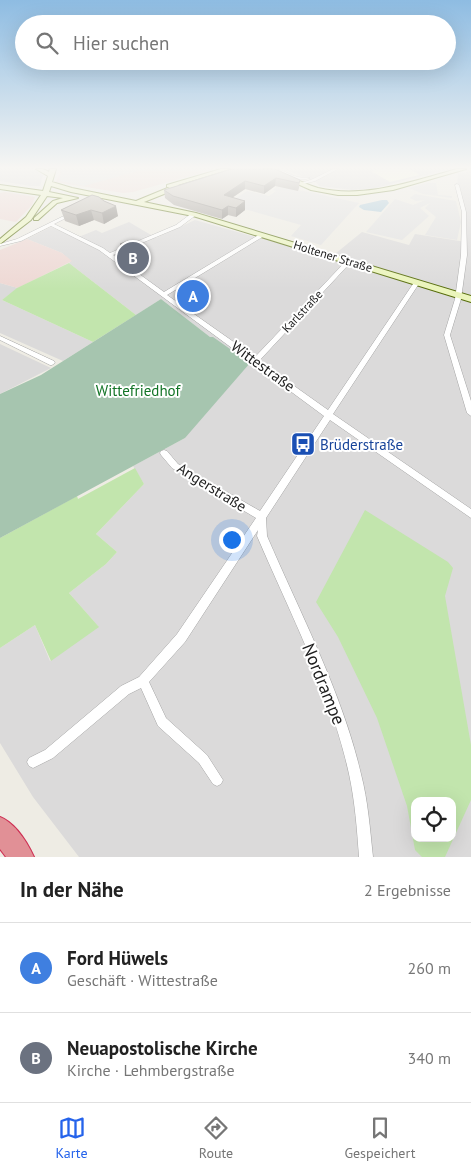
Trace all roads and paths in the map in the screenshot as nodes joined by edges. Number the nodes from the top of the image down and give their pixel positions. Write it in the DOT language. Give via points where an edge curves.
graph roads {
  1 [pos="38,209"];
  2 [pos="48,209"];
  3 [pos="79,209"];
  4 [pos="170,209"];
  5 [pos="171,209"];
  6 [pos="463,209"];
  7 [pos="194,214"];
  8 [pos="27,222"];
  9 [pos="51,224"];
  10 [pos="464,225"];
  11 [pos="471,226"];
  12 [pos="262,235"];
  13 [pos="0,243"];
  14 [pos="109,255"];
  15 [pos="349,261"];
  16 [pos="417,282"];
  17 [pos="164,295"];
  18 [pos="458,295"];
  19 [pos="471,299"];
  20 [pos="0,338"];
  21 [pos="255,361"];
  22 [pos="52,362"];
  23 [pos="471,413"];
  24 [pos="329,414"];
  25 [pos="164,453"];
  26 [pos="471,514"];
  27 [pos="262,517"];
  28 [pos="143,682"];
  29 [pos="33,762"];
  30 [pos="217,780"];
  31 [pos="0,829"];
  32 [pos="20,857"];
  33 [pos="366,857"];
  1 -- 8 [label="main road"];
  2 -- 8 [label="main road"];
  3 -- 9 [label="street"];
  4 -- 7 [label="main road, Holtener Straße"];
  5 -- 7 [label="main road, Holtener Straße"];
  6 -- 10 [label="street"];
  7 -- 12 [label="main road, Holtener Straße"];
  7 -- 14 [label="street" via="178,226"];
  8 -- 13 [label="main road"];
  9 -- 13 [label="street" via="14,242"];
  9 -- 14 [label="street, Wittestraße" via="90,242"];
  10 -- 11 [label="street"];
  10 -- 18 [label="street"];
  12 -- 15 [label="main road, Holtener Straße"];
  12 -- 17 [label="street"];
  14 -- 17 [label="street, Wittestraße"];
  15 -- 16 [label="main road, Holtener Straße"];
  15 -- 21 [label="street, Karlstraße"];
  16 -- 18 [label="main road, Holtener Straße"];
  16 -- 24 [label="street"];
  17 -- 21 [label="street, Wittestraße"];
  18 -- 19 [label="main road, Holtener Straße"];
  18 -- 23 [label="street" via="447,334"];
  20 -- 22 [label="street"];
  21 -- 24 [label="street, Wittestraße"];
  24 -- 26 [label="street, Wittestraße"];
  24 -- 27 [label="street"];
  25 -- 27 [label="street, Angerstraße" via="176,466"];
  27 -- 28 [label="street" via="180,638"];
  27 -- 33 [label="street, Nordrampe" via="262,536 350,754 361,800"];
  28 -- 29 [label="street" via="125,690 49,754"];
  28 -- 30 [label="street" via="162,722 203,759"];
  31 -- 32 [label="highway"];
}
